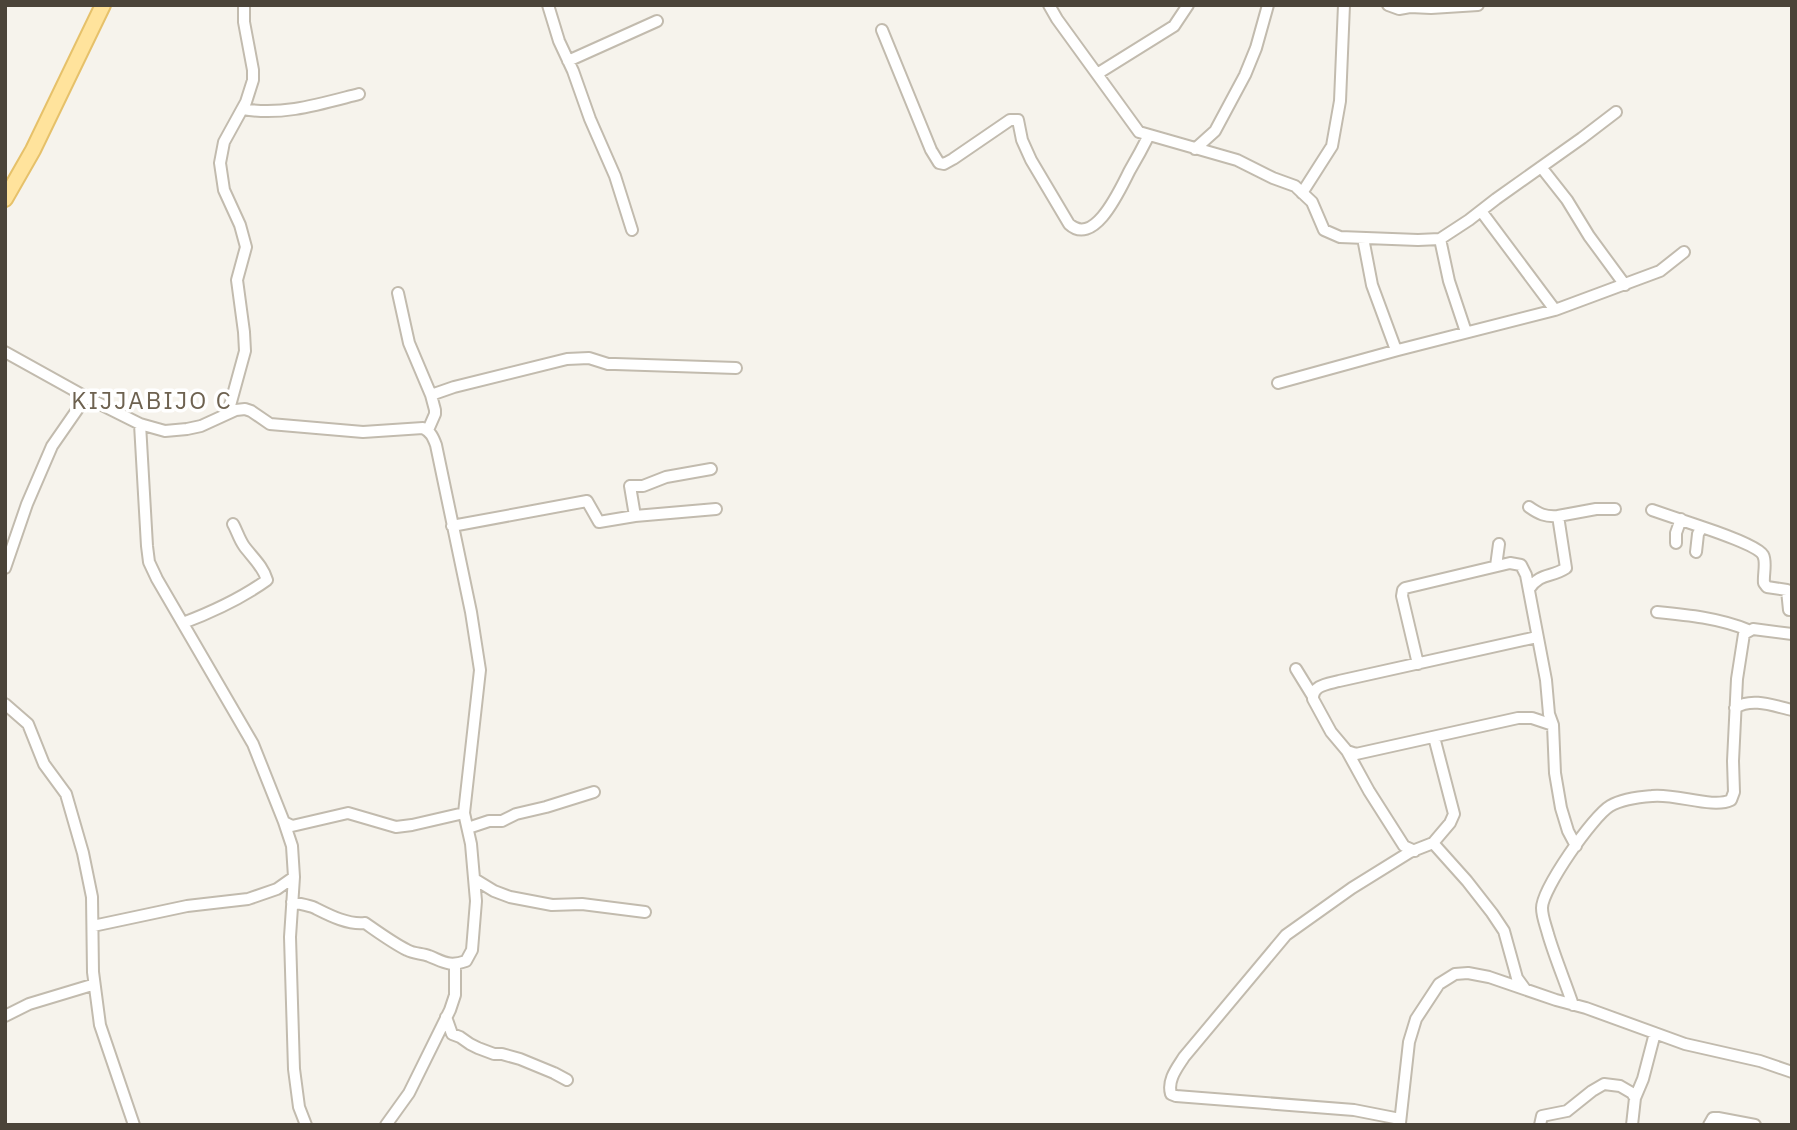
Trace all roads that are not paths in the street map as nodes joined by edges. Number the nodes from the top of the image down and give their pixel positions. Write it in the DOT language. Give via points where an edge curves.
graph roads {
  1 [pos="103,5"];
  2 [pos="244,5"];
  3 [pos="548,5"];
  4 [pos="1049,5"];
  5 [pos="1188,5"];
  6 [pos="1268,5"];
  7 [pos="1344,5"];
  8 [pos="1388,5"];
  9 [pos="1478,5"];
  10 [pos="1411,6"];
  11 [pos="657,21"];
  12 [pos="882,30"];
  13 [pos="568,61"];
  14 [pos="1097,74"];
  15 [pos="359,94"];
  16 [pos="243,108"];
  17 [pos="1616,112"];
  18 [pos="1149,135"];
  19 [pos="1195,149"];
  20 [pos="1541,167"];
  21 [pos="1302,193"];
  22 [pos="5,199"];
  23 [pos="1481,211"];
  24 [pos="632,230"];
  25 [pos="1363,238"];
  26 [pos="1440,239"];
  27 [pos="1684,252"];
  28 [pos="1625,285"];
  29 [pos="398,293"];
  30 [pos="1555,310"];
  31 [pos="1466,332"];
  32 [pos="1396,350"];
  33 [pos="5,352"];
  34 [pos="736,368"];
  35 [pos="1278,383"];
  36 [pos="431,395"];
  37 [pos="86,397"];
  38 [pos="228,413"];
  39 [pos="140,424"];
  40 [pos="428,430"];
  41 [pos="711,469"];
  42 [pos="1529,507"];
  43 [pos="716,509"];
  44 [pos="1615,509"];
  45 [pos="1652,510"];
  46 [pos="635,516"];
  47 [pos="1558,516"];
  48 [pos="1681,519"];
  49 [pos="233,524"];
  50 [pos="452,526"];
  51 [pos="1702,527"];
  52 [pos="1676,543"];
  53 [pos="1499,544"];
  54 [pos="1696,552"];
  55 [pos="1496,566"];
  56 [pos="5,568"];
  57 [pos="1529,589"];
  58 [pos="1789,610"];
  59 [pos="1657,612"];
  60 [pos="183,623"];
  61 [pos="1748,631"];
  62 [pos="1792,634"];
  63 [pos="1537,637"];
  64 [pos="1418,664"];
  65 [pos="1296,669"];
  66 [pos="1312,695"];
  67 [pos="5,704"];
  68 [pos="1735,708"];
  69 [pos="1792,710"];
  70 [pos="1553,725"];
  71 [pos="1434,737"];
  72 [pos="1347,751"];
  73 [pos="594,792"];
  74 [pos="464,813"];
  75 [pos="284,822"];
  76 [pos="468,828"];
  77 [pos="1433,843"];
  78 [pos="1576,845"];
  79 [pos="1415,851"];
  80 [pos="294,877"];
  81 [pos="475,880"];
  82 [pos="292,902"];
  83 [pos="645,912"];
  84 [pos="93,926"];
  85 [pos="454,964"];
  86 [pos="92,985"];
  87 [pos="1525,989"];
  88 [pos="1573,1005"];
  89 [pos="5,1016"];
  90 [pos="446,1017"];
  91 [pos="1655,1033"];
  92 [pos="1792,1072"];
  93 [pos="567,1080"];
  94 [pos="1635,1098"];
  95 [pos="1400,1122"];
  96 [pos="134,1125"];
  97 [pos="306,1125"];
  98 [pos="386,1125"];
  99 [pos="1540,1125"];
  100 [pos="1632,1125"];
  101 [pos="1709,1125"];
  102 [pos="1755,1125"];
  1 -- 22 [label="main road"];
  2 -- 16 [label="street" via="253,80"];
  3 -- 13 [label="street"];
  4 -- 14 [label="street"];
  5 -- 14 [label="street" via="1174,26"];
  6 -- 19 [label="street" via="1245,75 1215,131"];
  7 -- 21 [label="street" via="1340,101 1332,146"];
  8 -- 10 [label="street" via="1399,9"];
  9 -- 10 [label="street"];
  11 -- 13 [label="street"];
  12 -- 18 [label="street" via="939,163 953,159 1010,120 1018,120 1031,160 1074,229 1093,225 1114,201"];
  13 -- 24 [label="street"];
  14 -- 18 [label="street" via="1139,132"];
  15 -- 16 [label="street" via="293,110"];
  16 -- 38 [label="street" via="224,142 220,163 224,190 246,247 237,281 245,351"];
  17 -- 20 [label="street"];
  18 -- 19 [label="street"];
  19 -- 21 [label="street" via="1237,160"];
  20 -- 23 [label="street"];
  20 -- 28 [label="street"];
  21 -- 25 [label="street" via="1312,202 1324,230 1340,237"];
  23 -- 26 [label="street"];
  23 -- 30 [label="street"];
  25 -- 26 [label="street"];
  25 -- 32 [label="street" via="1372,285"];
  26 -- 31 [label="street"];
  27 -- 28 [label="street" via="1660,271"];
  28 -- 30 [label="street"];
  29 -- 36 [label="street" via="409,343"];
  30 -- 31 [label="street"];
  31 -- 32 [label="street"];
  32 -- 35 [label="street"];
  33 -- 37 [label="street"];
  34 -- 36 [label="street" via="567,359"];
  36 -- 40 [label="street" via="435,414"];
  37 -- 39 [label="street"];
  37 -- 56 [label="street" via="52,446"];
  38 -- 39 [label="street" via="180,430"];
  38 -- 40 [label="street" via="245,408 270,424 350,431"];
  39 -- 60 [label="street" via="149,562"];
  40 -- 50 [label="street" via="436,445"];
  41 -- 46 [label="street" via="630,486"];
  42 -- 47 [label="street" via="1548,517"];
  43 -- 46 [label="street"];
  44 -- 47 [label="street"];
  45 -- 48 [label="street"];
  46 -- 50 [label="street" via="599,522 587,501"];
  47 -- 57 [label="street" via="1566,568 1535,580"];
  48 -- 51 [label="street"];
  48 -- 52 [label="street"];
  49 -- 60 [label="street" via="267,580"];
  50 -- 74 [label="street" via="480,670"];
  51 -- 54 [label="street"];
  51 -- 58 [label="street" via="1761,553 1763,583 1787,590"];
  53 -- 55 [label="street"];
  55 -- 57 [label="street" via="1521,565"];
  55 -- 64 [label="street" via="1403,590"];
  57 -- 63 [label="street"];
  59 -- 61 [label="street" via="1706,617"];
  60 -- 75 [label="street" via="253,744"];
  61 -- 62 [label="street"];
  61 -- 68 [label="street"];
  63 -- 64 [label="street"];
  63 -- 70 [label="street"];
  64 -- 66 [label="street" via="1321,686"];
  65 -- 66 [label="street"];
  66 -- 72 [label="street" via="1331,733"];
  67 -- 84 [label="street" via="28,724 44,764 66,794 83,853"];
  68 -- 69 [label="street" via="1759,703"];
  68 -- 78 [label="street" via="1731,800 1718,804 1666,794 1628,800 1599,815"];
  70 -- 71 [label="street" via="1518,718"];
  70 -- 78 [label="street" via="1561,808"];
  71 -- 72 [label="street" via="1356,754"];
  71 -- 77 [label="street" via="1454,814"];
  72 -- 79 [label="street" via="1404,846"];
  73 -- 76 [label="street"];
  74 -- 75 [label="street" via="396,827 351,813 292,826"];
  74 -- 76 [label="street"];
  75 -- 80 [label="street"];
  76 -- 81 [label="street"];
  77 -- 79 [label="street"];
  77 -- 87 [label="street" via="1504,931 1517,978"];
  78 -- 88 [label="street" via="1547,891 1542,908"];
  79 -- 95 [label="street" via="1286,935 1184,1057 1169,1087 1171,1094 1183,1097 1354,1110"];
  80 -- 82 [label="street"];
  80 -- 84 [label="street" via="248,899"];
  81 -- 83 [label="street" via="510,897 541,903"];
  81 -- 85 [label="street" via="472,950 466,961"];
  82 -- 85 [label="street" via="365,923 409,951"];
  82 -- 97 [label="street" via="294,1069"];
  84 -- 96 [label="street" via="100,1025"];
  85 -- 90 [label="street" via="455,995"];
  86 -- 89 [label="street"];
  87 -- 88 [label="street"];
  87 -- 95 [label="street" via="1468,973 1455,974 1439,984 1412,1030"];
  88 -- 91 [label="street"];
  90 -- 93 [label="street" via="452,1034 470,1044"];
  90 -- 98 [label="street" via="409,1093"];
  91 -- 92 [label="street"];
  91 -- 94 [label="street"];
  94 -- 99 [label="street" via="1620,1086 1604,1084 1567,1111 1542,1116"];
  94 -- 100 [label="street"];
  101 -- 102 [label="street" via="1718,1118"];
}
